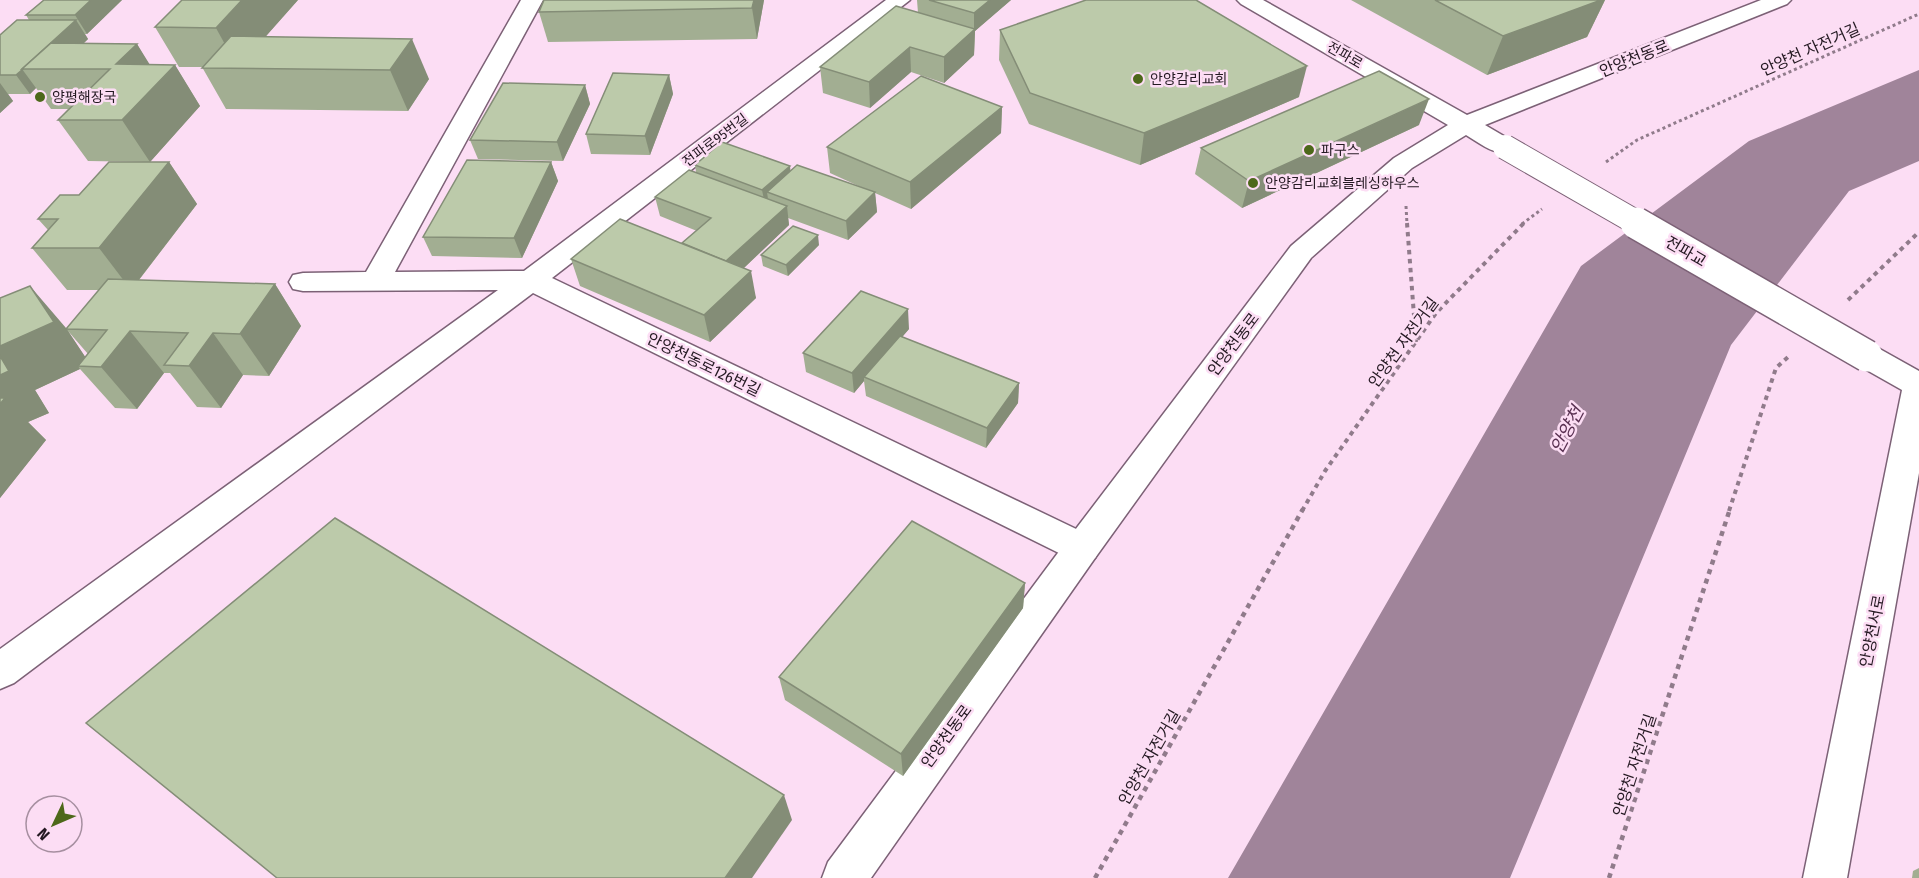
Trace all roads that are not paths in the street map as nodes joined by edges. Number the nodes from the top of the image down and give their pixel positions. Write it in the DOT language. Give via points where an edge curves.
graph roads {
  1 [pos="532,0"];
  2 [pos="899,0"];
  3 [pos="1248,0"];
  4 [pos="1780,0"];
  5 [pos="1467,124"];
  6 [pos="1505,147"];
  7 [pos="531,280"];
  8 [pos="303,282"];
  9 [pos="375,282"];
  10 [pos="1919,385"];
  11 [pos="1082,548"];
  12 [pos="0,671"];
  13 [pos="844,878"];
  14 [pos="1825,878"];
  1 -- 9 [label="street"];
  2 -- 7 [label="street, 전파로95번길"];
  3 -- 5 [label="street, 전파로"];
  4 -- 5 [label="street, 안양천동로"];
  5 -- 6 [label="street, 전파로"];
  5 -- 11 [label="street, 안양천동로" via="1403,163 1301,252"];
  6 -- 10 [label="street, 전파교, bridge"];
  7 -- 9 [label="street, 안양천동로126번길"];
  7 -- 11 [label="street, 안양천동로126번길"];
  7 -- 12 [label="street, 전파로95번길"];
  8 -- 9 [label="street, 안양천동로126번길"];
  10 -- 14 [label="street, 안양천서로"];
  11 -- 13 [label="street, 안양천동로"];
}
